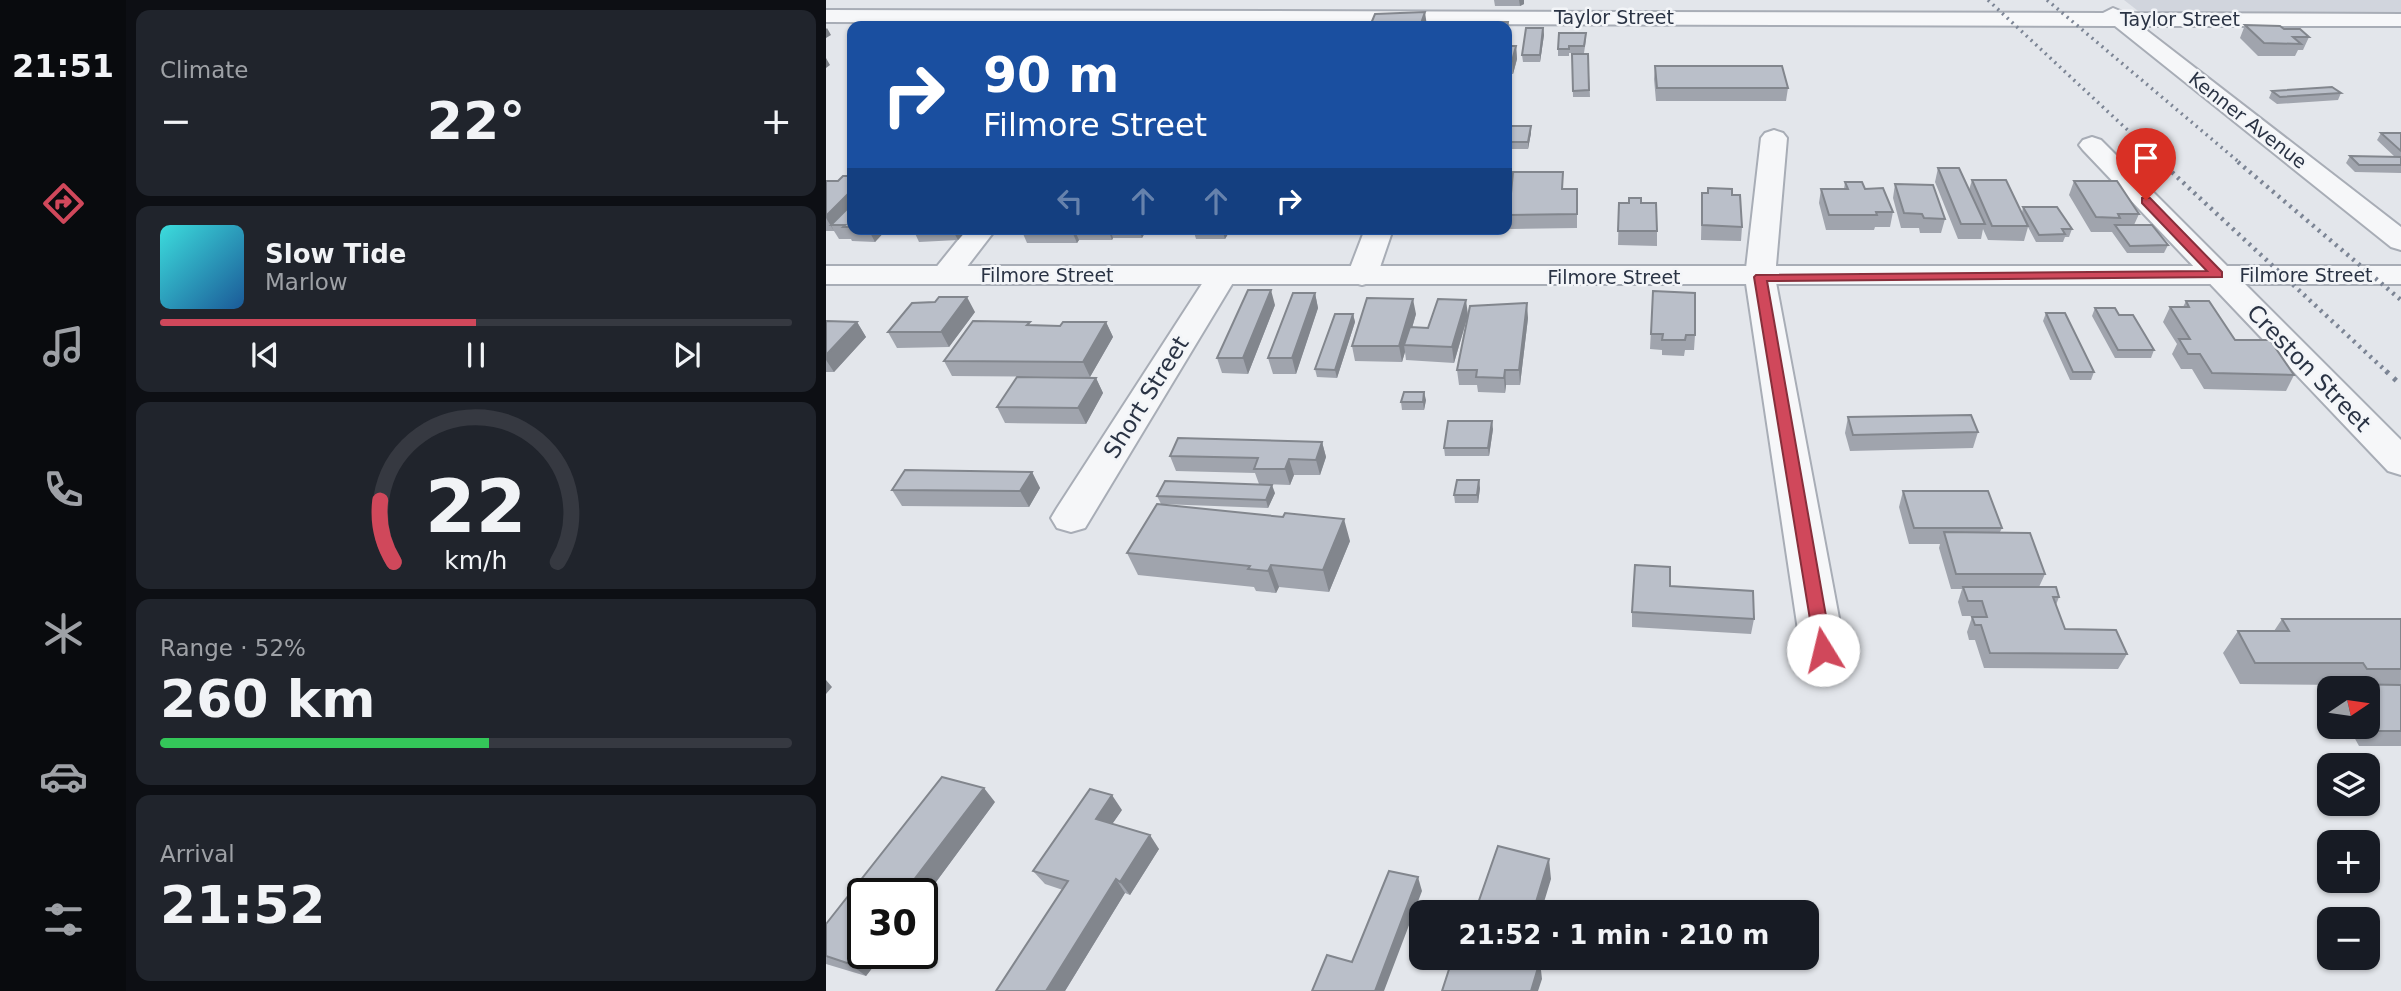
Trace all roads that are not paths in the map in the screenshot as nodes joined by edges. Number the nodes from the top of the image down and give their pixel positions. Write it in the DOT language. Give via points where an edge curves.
graph roads {
  1 [pos="2095,0"];
  2 [pos="826,16"];
  3 [pos="2119,19"];
  4 [pos="2401,20"];
  5 [pos="1774,138"];
  6 [pos="2092,145"];
  7 [pos="977,235"];
  8 [pos="1377,235"];
  9 [pos="2401,241"];
  10 [pos="2218,274"];
  11 [pos="826,275"];
  12 [pos="945,275"];
  13 [pos="2401,275"];
  14 [pos="1222,276"];
  15 [pos="1362,276"];
  16 [pos="1760,277"];
  17 [pos="2401,463"];
  18 [pos="1071,518"];
  19 [pos="1823,650"];
  1 -- 3 [label="street, Kenner Avenue"];
  2 -- 3 [label="street, Taylor Street"];
  3 -- 4 [label="street, Taylor Street"];
  3 -- 9 [label="street, Kenner Avenue"];
  5 -- 16 [label="street"];
  6 -- 10 [label="street, Creston Street"];
  7 -- 12 [label="street"];
  8 -- 15 [label="street"];
  10 -- 13 [label="street, Filmore Street"];
  10 -- 16 [label="street, Filmore Street"];
  10 -- 17 [label="street, Creston Street"];
  11 -- 12 [label="street, Filmore Street"];
  12 -- 14 [label="street, Filmore Street"];
  14 -- 15 [label="street, Filmore Street"];
  14 -- 18 [label="street, Short Street"];
  15 -- 16 [label="street, Filmore Street"];
  16 -- 19 [label="street"];
}
